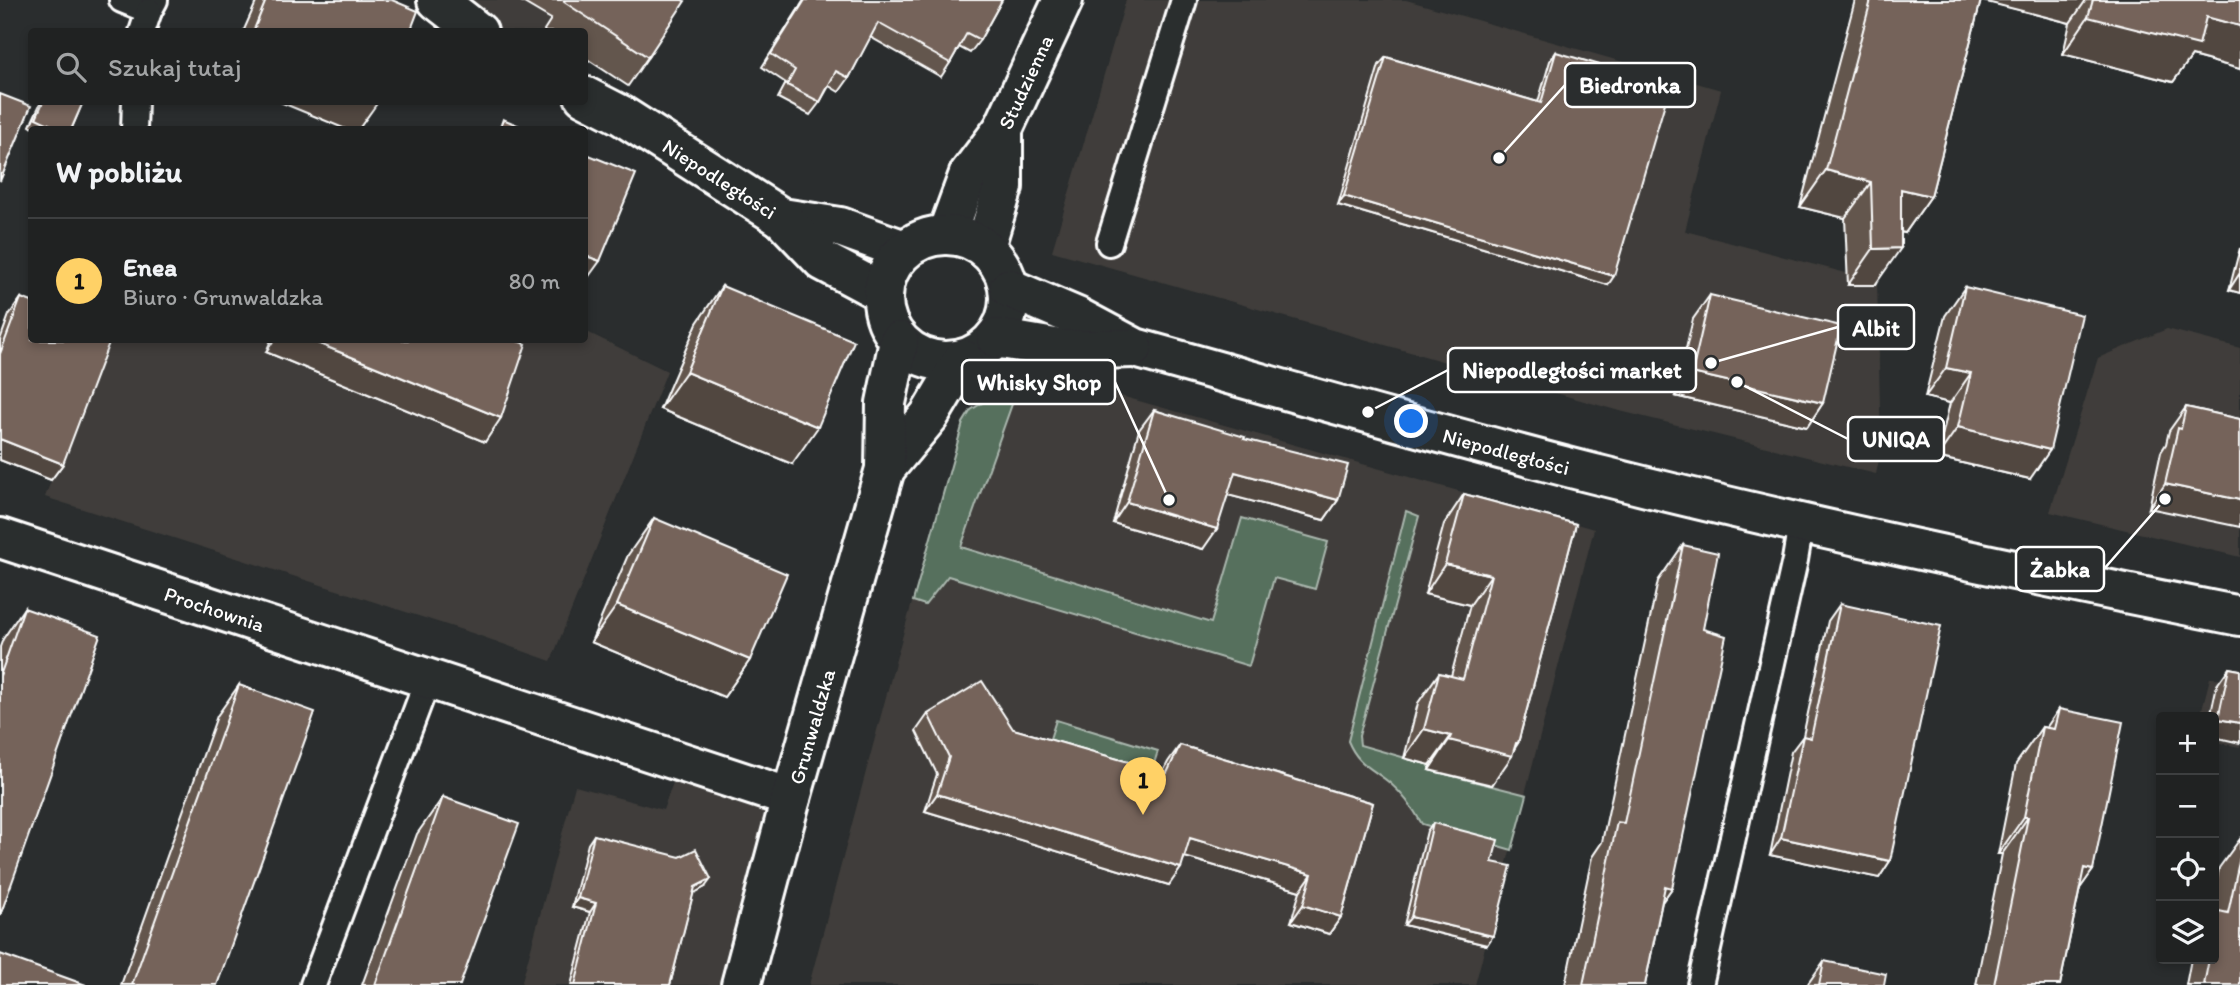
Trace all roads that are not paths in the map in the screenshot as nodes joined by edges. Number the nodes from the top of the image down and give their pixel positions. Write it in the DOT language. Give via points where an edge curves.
graph roads {
  1 [pos="122,0"];
  2 [pos="437,0"];
  3 [pos="1063,0"];
  4 [pos="1184,0"];
  5 [pos="149,14"];
  6 [pos="473,28"];
  7 [pos="588,98"];
  8 [pos="135,105"];
  9 [pos="134,126"];
  10 [pos="1003,129"];
  11 [pos="782,218"];
  12 [pos="947,234"];
  13 [pos="1109,243"];
  14 [pos="985,247"];
  15 [pos="904,250"];
  16 [pos="1009,288"];
  17 [pos="883,293"];
  18 [pos="996,338"];
  19 [pos="900,341"];
  20 [pos="1135,348"];
  21 [pos="963,359"];
  22 [pos="886,469"];
  23 [pos="1801,524"];
  24 [pos="0,538"];
  25 [pos="2240,616"];
  26 [pos="428,679"];
  27 [pos="791,798"];
  28 [pos="313,985"];
  29 [pos="741,985"];
  30 [pos="1700,985"];
  1 -- 5 [label="lane"];
  2 -- 6 [label="street"];
  3 -- 10 [label="street, Studzienna"];
  4 -- 13 [label="lane"];
  7 -- 11 [label="street, Niepodległości"];
  8 -- 9 [label="lane"];
  10 -- 12 [label="street" via="969,174"];
  10 -- 14 [label="street, Studzienna" via="1003,187"];
  11 -- 15 [label="street, Niepodległości" via="840,227"];
  11 -- 17 [label="street" via="823,261"];
  12 -- 14 [label="street"];
  12 -- 15 [label="street" via="927,237"];
  14 -- 16 [label="street" via="999,262"];
  15 -- 17 [label="street" via="889,270"];
  16 -- 18 [label="street" via="1010,305"];
  16 -- 20 [label="street, Niepodległości"];
  17 -- 19 [label="street" via="888,325"];
  18 -- 20 [label="street, Niepodległości" via="1066,349"];
  18 -- 21 [label="street"];
  19 -- 21 [label="street" via="929,359"];
  19 -- 22 [label="street, Grunwaldzka" via="886,403"];
  20 -- 23 [label="street, Niepodległości" via="1602,476"];
  21 -- 22 [label="street, Grunwaldzka" via="929,416"];
  22 -- 27 [label="street, Grunwaldzka"];
  23 -- 25 [label="street, Niepodległości"];
  23 -- 30 [label="lane"];
  24 -- 26 [label="street, Prochownia"];
  26 -- 27 [label="street, Prochownia"];
  26 -- 28 [label="lane"];
  27 -- 29 [label="street, Grunwaldzka"];
}
